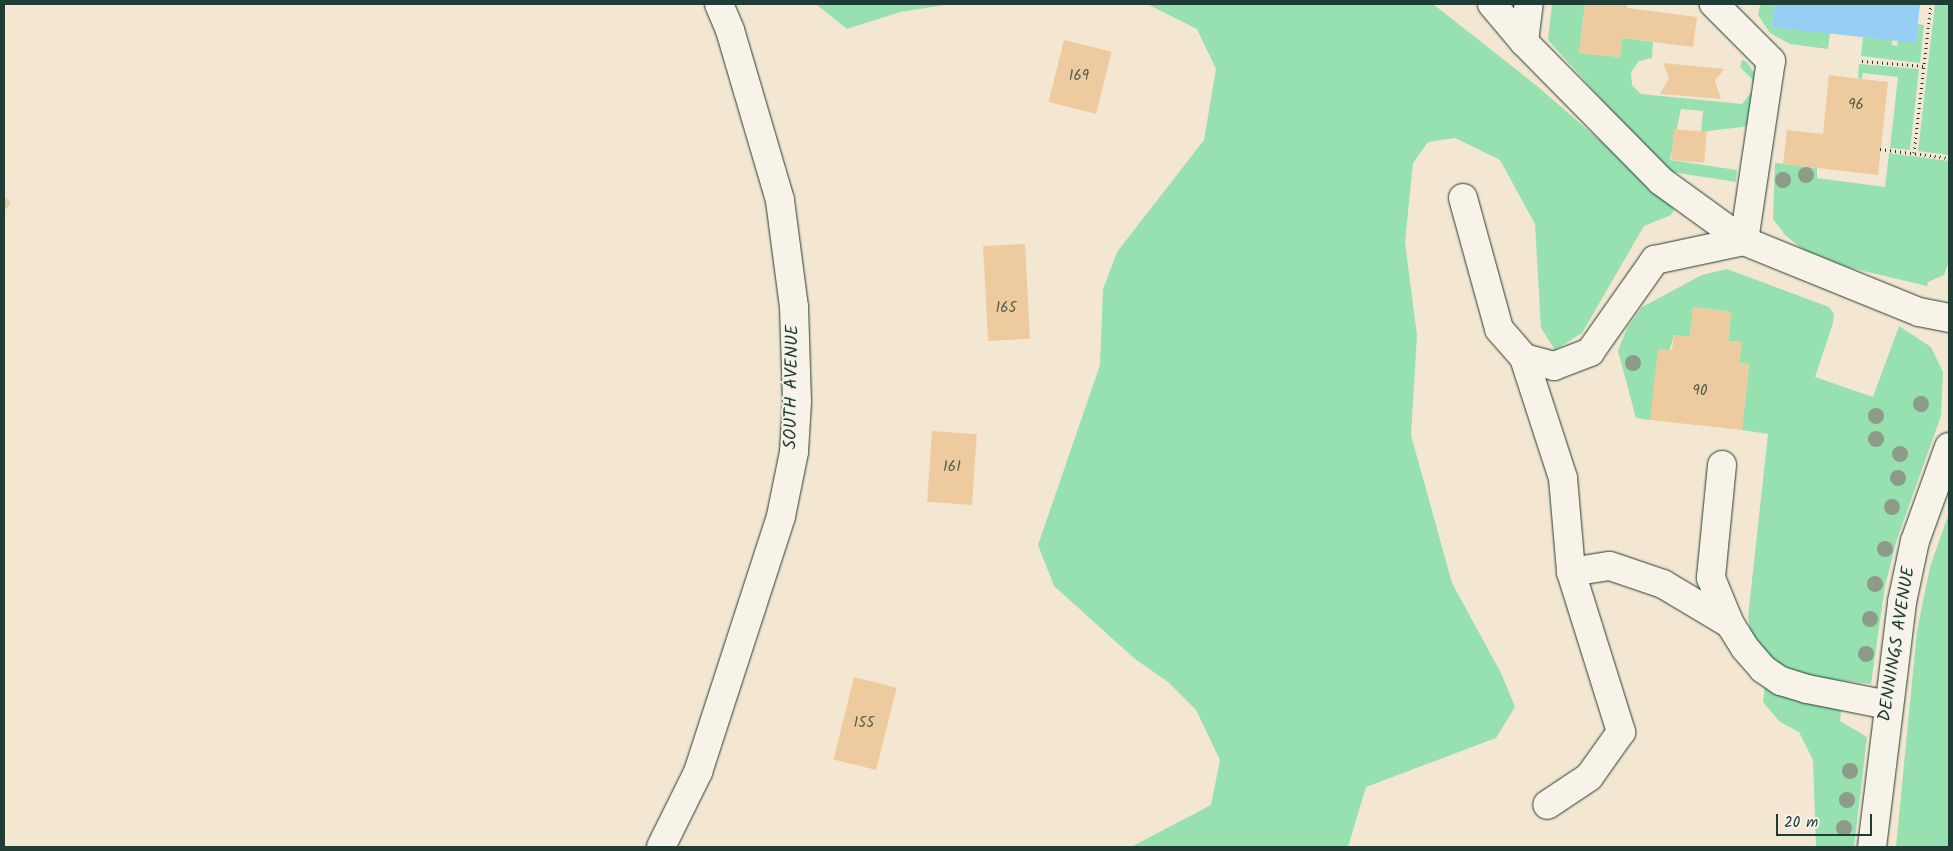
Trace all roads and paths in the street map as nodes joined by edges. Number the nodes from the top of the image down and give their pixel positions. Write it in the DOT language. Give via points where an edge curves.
graph roads {
  1 [pos="718,4"];
  2 [pos="1492,4"];
  3 [pos="1529,4"];
  4 [pos="1714,4"];
  5 [pos="1931,4"];
  6 [pos="1524,42"];
  7 [pos="1862,61"];
  8 [pos="1924,66"];
  9 [pos="1880,149"];
  10 [pos="1914,153"];
  11 [pos="1949,158"];
  12 [pos="1463,198"];
  13 [pos="1744,241"];
  14 [pos="1949,318"];
  15 [pos="1524,358"];
  16 [pos="1949,447"];
  17 [pos="1722,466"];
  18 [pos="1570,572"];
  19 [pos="1730,624"];
  20 [pos="1888,705"];
  21 [pos="1547,805"];
  22 [pos="661,847"];
  23 [pos="1872,847"];
  1 -- 22 [label="street, SOUTH AVENUE" via="730,30 780,200 794,307 797,402 794,452 779,524 698,772"];
  2 -- 6 [label="street"];
  3 -- 6 [label="street"];
  4 -- 13 [label="street" via="1771,62"];
  5 -- 8 [label="path"];
  6 -- 13 [label="street" via="1661,182"];
  7 -- 8 [label="path"];
  8 -- 10 [label="path"];
  9 -- 10 [label="path"];
  10 -- 11 [label="path"];
  12 -- 15 [label="street" via="1499,329"];
  13 -- 14 [label="street" via="1919,312"];
  13 -- 15 [label="street" via="1655,260 1590,352 1554,366"];
  15 -- 18 [label="street" via="1563,478"];
  16 -- 20 [label="street, DENNINGS AVENUE" via="1916,541 1902,602"];
  17 -- 19 [label="street" via="1711,578"];
  18 -- 19 [label="street" via="1610,566 1663,584"];
  18 -- 21 [label="street" via="1621,732 1589,777"];
  19 -- 20 [label="street" via="1763,669 1781,680 1807,690"];
  20 -- 23 [label="street, DENNINGS AVENUE"];
}
